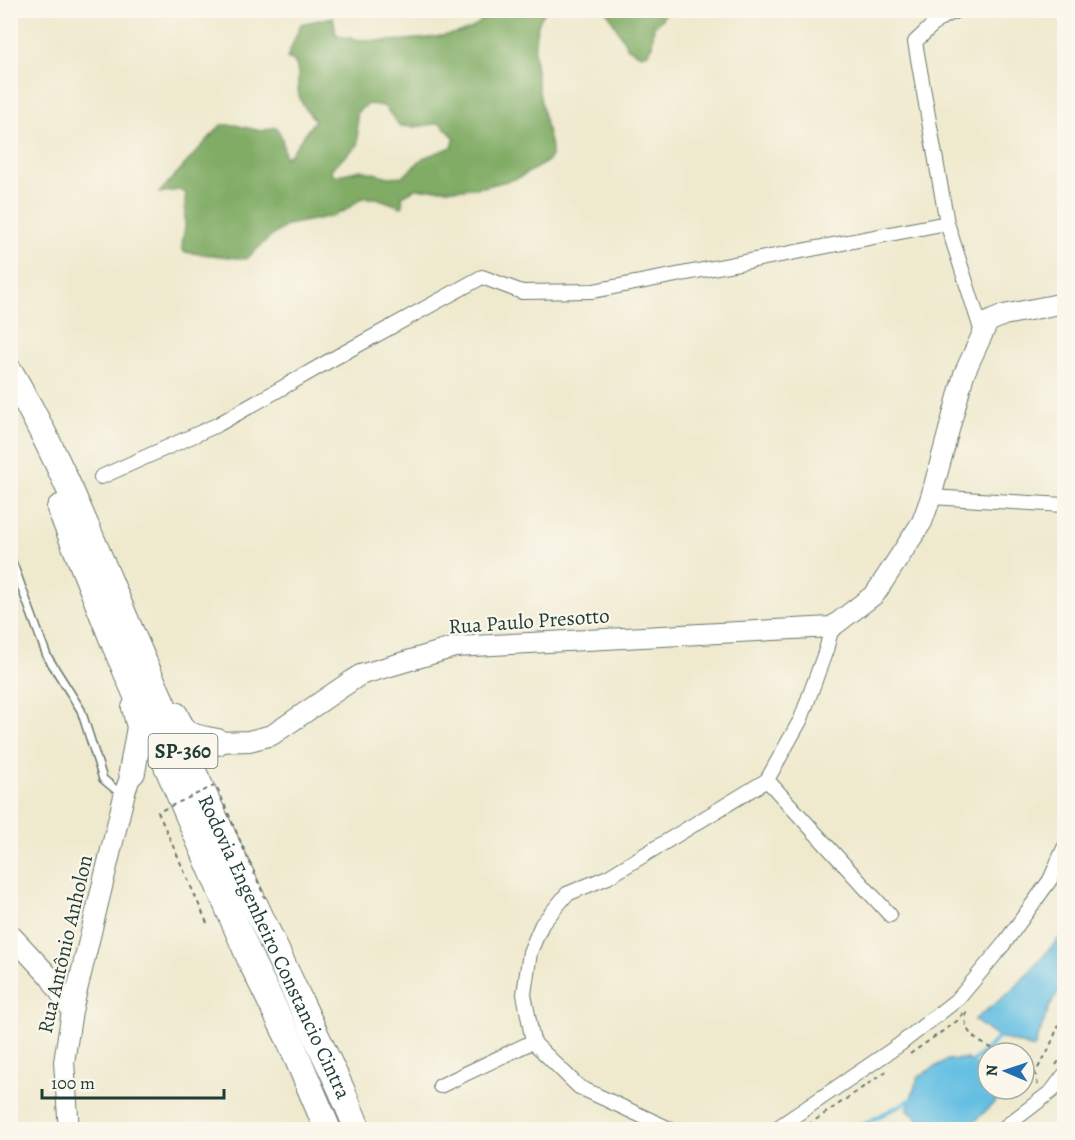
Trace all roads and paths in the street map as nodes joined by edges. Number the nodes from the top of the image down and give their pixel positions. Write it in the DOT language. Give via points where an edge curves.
graph roads {
  1 [pos="958,10"];
  2 [pos="947,224"];
  3 [pos="1065,303"];
  4 [pos="982,332"];
  5 [pos="10,365"];
  6 [pos="10,372"];
  7 [pos="19,402"];
  8 [pos="101,477"];
  9 [pos="931,497"];
  10 [pos="1065,505"];
  11 [pos="10,556"];
  12 [pos="831,627"];
  13 [pos="115,645"];
  14 [pos="141,655"];
  15 [pos="217,742"];
  16 [pos="767,780"];
  17 [pos="128,782"];
  18 [pos="196,807"];
  19 [pos="1065,848"];
  20 [pos="265,898"];
  21 [pos="890,915"];
  22 [pos="207,923"];
  23 [pos="10,934"];
  24 [pos="967,1009"];
  25 [pos="72,1011"];
  26 [pos="1065,1012"];
  27 [pos="957,1021"];
  28 [pos="534,1041"];
  29 [pos="980,1041"];
  30 [pos="909,1055"];
  31 [pos="889,1069"];
  32 [pos="1036,1071"];
  33 [pos="1065,1075"];
  34 [pos="1036,1077"];
  35 [pos="440,1086"];
  36 [pos="1039,1088"];
  37 [pos="69,1130"];
  38 [pos="328,1130"];
  39 [pos="358,1130"];
  40 [pos="672,1130"];
  41 [pos="774,1130"];
  42 [pos="801,1130"];
  43 [pos="1001,1130"];
  1 -- 2 [label="street" via="939,19 915,42"];
  2 -- 4 [label="street"];
  2 -- 8 [label="street" via="593,291 522,291 482,277 217,425"];
  3 -- 4 [label="street" via="1004,315 988,322"];
  4 -- 9 [label="street" via="964,374"];
  5 -- 7 [label="highway"];
  6 -- 7 [label="highway, Rodovia Engenheiro Constancio Cintra / SP-360"];
  7 -- 13 [label="highway, Rodovia Engenheiro Constancio Cintra / SP-360"];
  7 -- 14 [label="highway, Rodovia Engenheiro Constancio Cintra / SP-360" via="88,531"];
  9 -- 10 [label="street"];
  9 -- 12 [label="street" via="922,522 875,594"];
  11 -- 17 [label="lane" via="47,656 81,710 103,779 115,789"];
  12 -- 15 [label="street, Rua Paulo Presotto" via="455,647 360,675 272,735 249,741"];
  12 -- 16 [label="street" via="801,719"];
  13 -- 17 [label="highway" via="140,727"];
  13 -- 18 [label="highway, Rodovia Engenheiro Constancio Cintra / SP-360"];
  14 -- 15 [label="highway" via="173,708 181,730"];
  14 -- 18 [label="highway, Rodovia Engenheiro Constancio Cintra / SP-360"];
  15 -- 18 [label="highway" via="195,744 188,750"];
  16 -- 21 [label="street"];
  16 -- 28 [label="street" via="608,877 567,894 543,924 530,952 524,994"];
  17 -- 18 [label="highway" via="143,756 149,753"];
  17 -- 25 [label="street, Rua Antônio Anholon"];
  18 -- 38 [label="highway, Rodovia Engenheiro Constancio Cintra / SP-360" via="252,963"];
  18 -- 39 [label="highway, Rodovia Engenheiro Constancio Cintra / SP-360" via="342,1089"];
  19 -- 41 [label="street" via="1050,880 959,998 899,1045"];
  20 -- 22 [label="path, bridge" via="216,785 158,812"];
  23 -- 25 [label="street" via="49,976"];
  24 -- 29 [label="path" via="967,1031"];
  25 -- 37 [label="street, Rua Antônio Anholon" via="64,1062"];
  26 -- 32 [label="path"];
  27 -- 30 [label="path"];
  28 -- 35 [label="street"];
  28 -- 40 [label="street" via="579,1087"];
  31 -- 42 [label="path"];
  33 -- 43 [label="street" via="1052,1091"];
  34 -- 36 [label="path"];
}
